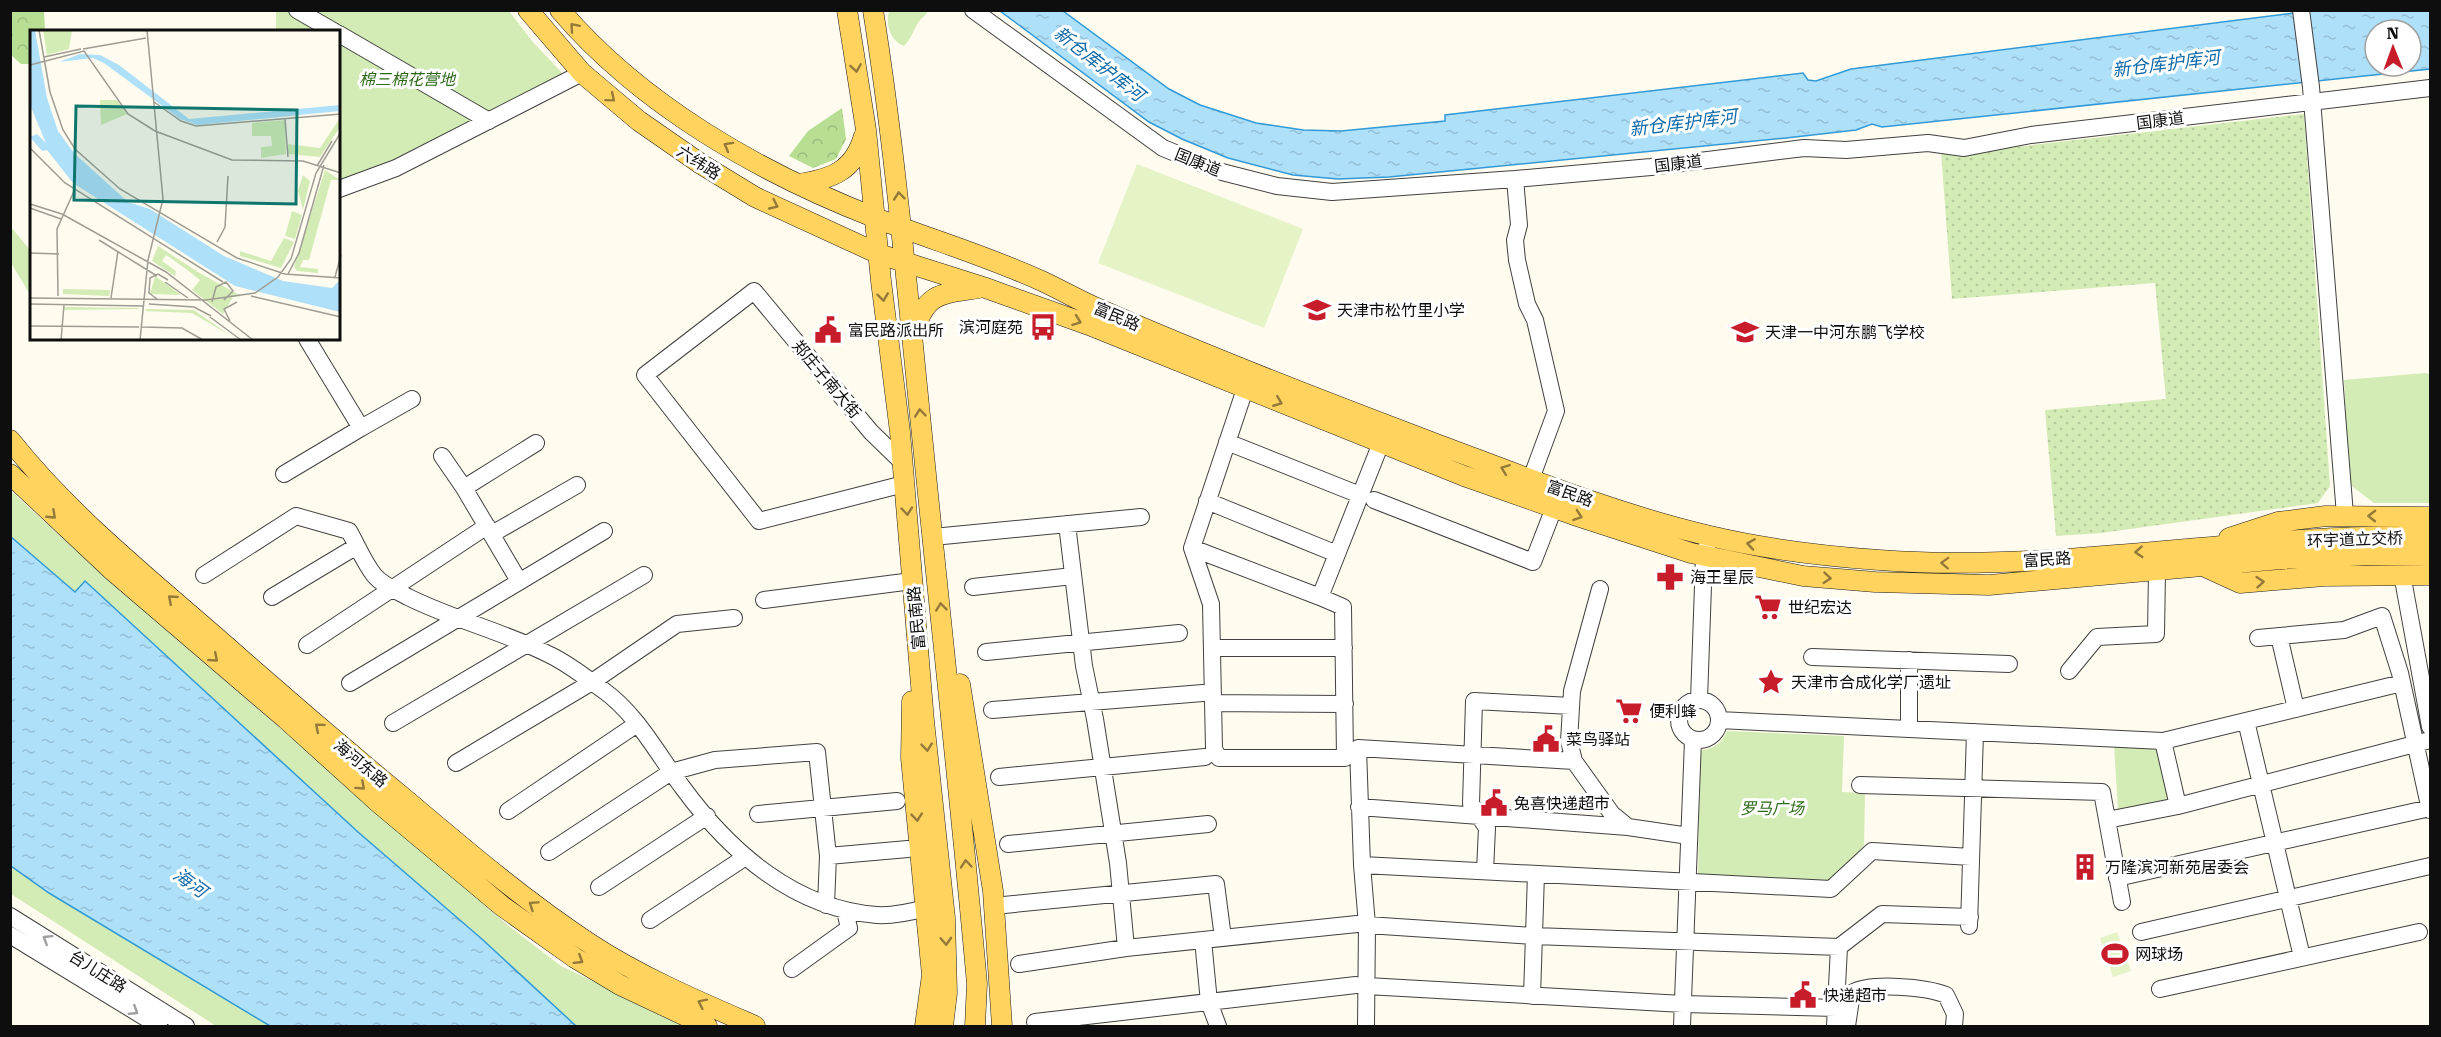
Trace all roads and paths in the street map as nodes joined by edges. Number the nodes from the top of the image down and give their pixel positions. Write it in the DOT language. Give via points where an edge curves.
graph roads {
  1 [pos="297,10"];
  2 [pos="528,10"];
  3 [pos="560,10"];
  4 [pos="847,10"];
  5 [pos="873,10"];
  6 [pos="972,10"];
  7 [pos="2301,10"];
  8 [pos="332,30"];
  9 [pos="340,35"];
  10 [pos="582,74"];
  11 [pos="2430,88"];
  12 [pos="2311,94"];
  13 [pos="489,121"];
  14 [pos="866,130"];
  15 [pos="1515,180"];
  16 [pos="798,184"];
  17 [pos="340,189"];
  18 [pos="875,218"];
  19 [pos="902,227"];
  20 [pos="879,254"];
  21 [pos="905,263"];
  22 [pos="983,287"];
  23 [pos="912,338"];
  24 [pos="308,340"];
  25 [pos="1245,388"];
  26 [pos="412,399"];
  27 [pos="361,428"];
  28 [pos="10,440"];
  29 [pos="1227,442"];
  30 [pos="536,443"];
  31 [pos="1381,443"];
  32 [pos="442,456"];
  33 [pos="903,463"];
  34 [pos="10,474"];
  35 [pos="284,474"];
  36 [pos="1531,479"];
  37 [pos="904,484"];
  38 [pos="577,485"];
  39 [pos="464,488"];
  40 [pos="1367,497"];
  41 [pos="1207,501"];
  42 [pos="1554,508"];
  43 [pos="2345,515"];
  44 [pos="1141,517"];
  45 [pos="2430,517"];
  46 [pos="1067,524"];
  47 [pos="489,530"];
  48 [pos="604,531"];
  49 [pos="1709,536"];
  50 [pos="933,537"];
  51 [pos="2430,537"];
  52 [pos="357,546"];
  53 [pos="1192,548"];
  54 [pos="2198,548"];
  55 [pos="2281,551"];
  56 [pos="1338,554"];
  57 [pos="2430,555"];
  58 [pos="1704,557"];
  59 [pos="2205,567"];
  60 [pos="2157,571"];
  61 [pos="2402,574"];
  62 [pos="204,575"];
  63 [pos="644,575"];
  64 [pos="2430,575"];
  65 [pos="1073,576"];
  66 [pos="519,581"];
  67 [pos="912,581"];
  68 [pos="973,587"];
  69 [pos="392,589"];
  70 [pos="1600,589"];
  71 [pos="272,597"];
  72 [pos="1320,597"];
  73 [pos="764,600"];
  74 [pos="457,617"];
  75 [pos="734,618"];
  76 [pos="1179,633"];
  77 [pos="2279,636"];
  78 [pos="2258,638"];
  79 [pos="1081,643"];
  80 [pos="307,645"];
  81 [pos="526,645"];
  82 [pos="1212,648"];
  83 [pos="1344,648"];
  84 [pos="946,650"];
  85 [pos="986,652"];
  86 [pos="919,654"];
  87 [pos="1812,657"];
  88 [pos="1909,660"];
  89 [pos="2009,664"];
  90 [pos="2069,671"];
  91 [pos="592,682"];
  92 [pos="350,683"];
  93 [pos="2402,683"];
  94 [pos="1208,698"];
  95 [pos="1699,700"];
  96 [pos="1092,704"];
  97 [pos="1345,704"];
  98 [pos="1571,705"];
  99 [pos="2296,709"];
  100 [pos="992,710"];
  101 [pos="1719,720"];
  102 [pos="2246,720"];
  103 [pos="393,723"];
  104 [pos="637,724"];
  105 [pos="2430,727"];
  106 [pos="1909,729"];
  107 [pos="1975,732"];
  108 [pos="1694,740"];
  109 [pos="2163,741"];
  110 [pos="2423,742"];
  111 [pos="1473,754"];
  112 [pos="1205,757"];
  113 [pos="1574,761"];
  114 [pos="456,763"];
  115 [pos="1103,768"];
  116 [pos="671,772"];
  117 [pos="999,777"];
  118 [pos="2260,784"];
  119 [pos="1860,785"];
  120 [pos="1973,790"];
  121 [pos="897,801"];
  122 [pos="2178,806"];
  123 [pos="1359,807"];
  124 [pos="823,808"];
  125 [pos="2430,809"];
  126 [pos="508,811"];
  127 [pos="758,814"];
  128 [pos="1478,815"];
  129 [pos="707,816"];
  130 [pos="2107,820"];
  131 [pos="1208,824"];
  132 [pos="1628,827"];
  133 [pos="1113,834"];
  134 [pos="1689,836"];
  135 [pos="2274,842"];
  136 [pos="1008,844"];
  137 [pos="908,849"];
  138 [pos="549,852"];
  139 [pos="828,856"];
  140 [pos="1971,857"];
  141 [pos="744,858"];
  142 [pos="1362,865"];
  143 [pos="2430,866"];
  144 [pos="1485,871"];
  145 [pos="1536,874"];
  146 [pos="2117,878"];
  147 [pos="1688,883"];
  148 [pos="599,887"];
  149 [pos="1120,892"];
  150 [pos="2287,898"];
  151 [pos="2122,902"];
  152 [pos="826,905"];
  153 [pos="993,906"];
  154 [pos="926,908"];
  155 [pos="845,910"];
  156 [pos="650,920"];
  157 [pos="1362,924"];
  158 [pos="13,930"];
  159 [pos="2141,932"];
  160 [pos="2419,932"];
  161 [pos="1534,936"];
  162 [pos="1222,938"];
  163 [pos="1203,940"];
  164 [pos="1686,942"];
  165 [pos="1839,947"];
  166 [pos="1126,948"];
  167 [pos="2302,957"];
  168 [pos="1019,964"];
  169 [pos="792,969"];
  170 [pos="1362,986"];
  171 [pos="2160,989"];
  172 [pos="1532,996"];
  173 [pos="1209,1002"];
  174 [pos="1683,1004"];
  175 [pos="1836,1008"];
  176 [pos="1035,1022"];
  177 [pos="944,1023"];
  178 [pos="159,1026"];
  179 [pos="186,1026"];
  180 [pos="707,1026"];
  181 [pos="755,1026"];
  182 [pos="925,1026"];
  183 [pos="975,1026"];
  184 [pos="1002,1026"];
  185 [pos="1218,1026"];
  186 [pos="1366,1026"];
  187 [pos="1682,1026"];
  188 [pos="1835,1026"];
  189 [pos="1848,1026"];
  190 [pos="1954,1026"];
  1 -- 8 [label="street"];
  2 -- 10 [label="main road, 六纬路"];
  16 -- 3 [label="main road, 六纬路, one-way" via="702,131 633,82 587,42"];
  4 -- 14 [label="main road, one-way"];
  19 -- 5 [label="main road, one-way"];
  6 -- 15 [label="street, 国康道" via="1163,147 1222,172 1277,186 1332,192"];
  7 -- 12 [label="street"];
  9 -- 13 [label="street"];
  10 -- 13 [label="street"];
  10 -- 20 [label="main road, 六纬路, one-way" via="700,164 755,196"];
  11 -- 12 [label="street, 国康道"];
  12 -- 15 [label="street, 国康道" via="1964,148 1928,143 1846,150 1804,148"];
  12 -- 43 [label="street"];
  13 -- 17 [label="street" via="396,168"];
  14 -- 16 [label="main road" via="860,152 851,164 826,178"];
  14 -- 18 [label="main road"];
  15 -- 36 [label="street" via="1517,260 1527,304 1536,320 1556,411"];
  16 -- 18 [label="main road, 六纬路"];
  18 -- 19 [label="main road, 富民路"];
  18 -- 20 [label="main road, 富民南路"];
  19 -- 21 [label="main road"];
  36 -- 19 [label="main road, 富民路, one-way" via="1356,414 1096,308 1041,280"];
  20 -- 21 [label="main road, 六纬路"];
  20 -- 33 [label="main road, 富民南路, one-way"];
  21 -- 22 [label="main road, 富民路"];
  21 -- 23 [label="main road"];
  22 -- 23 [label="main road" via="935,297 924,306"];
  22 -- 25 [label="main road, 富民路, one-way"];
  50 -- 23 [label="main road, 富民南路, one-way"];
  24 -- 27 [label="street"];
  25 -- 29 [label="street"];
  25 -- 31 [label="main road, 富民路, one-way"];
  26 -- 27 [label="street"];
  27 -- 35 [label="street"];
  181 -- 28 [label="main road, 海河东路, one-way" via="594,947 523,898 150,579 75,510"];
  29 -- 40 [label="street"];
  29 -- 41 [label="street"];
  30 -- 39 [label="street"];
  31 -- 40 [label="street"];
  31 -- 42 [label="main road, 富民路"];
  32 -- 39 [label="street"];
  33 -- 37 [label="main road, 富民南路"];
  33 -- 37 [label="street, 郑庄子南大街" via="871,432 754,291 645,375 759,521"];
  34 -- 180 [label="main road, 海河东路, one-way" via="113,571 502,906 620,985"];
  36 -- 49 [label="main road, 富民路" via="1618,511"];
  37 -- 67 [label="main road, 富民南路, one-way"];
  38 -- 47 [label="street"];
  39 -- 47 [label="street"];
  40 -- 42 [label="street" via="1533,562"];
  40 -- 56 [label="street"];
  41 -- 53 [label="street"];
  41 -- 56 [label="street"];
  42 -- 58 [label="main road, 富民路, one-way"];
  45 -- 43 [label="main road, one-way"];
  43 -- 54 [label="main road" via="2278,522"];
  44 -- 46 [label="street"];
  46 -- 50 [label="street"];
  46 -- 65 [label="street"];
  47 -- 66 [label="street"];
  47 -- 69 [label="street"];
  48 -- 66 [label="street"];
  54 -- 49 [label="main road, 富民路, one-way" via="1988,564 1871,560"];
  49 -- 58 [label="street"];
  84 -- 50 [label="main road, 富民南路, one-way"];
  51 -- 55 [label="main road, 环宇道立交桥" via="2369,537"];
  52 -- 62 [label="street" via="349,531 296,516"];
  52 -- 69 [label="street" via="375,576"];
  52 -- 71 [label="street"];
  53 -- 72 [label="street"];
  53 -- 82 [label="street" via="1211,604"];
  54 -- 55 [label="main road, 富民路"];
  55 -- 57 [label="main road, 环宇道立交桥"];
  55 -- 59 [label="main road, 富民路"];
  56 -- 72 [label="street"];
  58 -- 60 [label="main road, 富民路, one-way" via="1803,576 1875,582 1989,585"];
  58 -- 95 [label="street"];
  59 -- 60 [label="main road, 富民路"];
  59 -- 61 [label="main road, one-way" via="2240,584"];
  60 -- 90 [label="street" via="2156,634 2097,637"];
  61 -- 64 [label="main road"];
  61 -- 105 [label="street"];
  63 -- 81 [label="street"];
  65 -- 68 [label="street"];
  65 -- 79 [label="street"];
  66 -- 74 [label="street"];
  67 -- 73 [label="street"];
  67 -- 86 [label="main road, 富民南路"];
  69 -- 74 [label="street"];
  69 -- 80 [label="street"];
  70 -- 98 [label="street"];
  72 -- 83 [label="street" via="1343,607"];
  74 -- 81 [label="street"];
  74 -- 92 [label="street"];
  75 -- 91 [label="street" via="677,624"];
  76 -- 79 [label="street"];
  77 -- 78 [label="street"];
  77 -- 93 [label="street" via="2344,630 2382,616"];
  77 -- 99 [label="street"];
  79 -- 85 [label="street"];
  79 -- 96 [label="street"];
  81 -- 91 [label="street" via="551,655"];
  81 -- 103 [label="street"];
  82 -- 83 [label="street"];
  82 -- 94 [label="street"];
  83 -- 97 [label="street"];
  84 -- 153 [label="main road" via="963,691"];
  183 -- 84 [label="main road, 富民南路, one-way" via="977,984"];
  86 -- 154 [label="main road, one-way" via="914,674 910,758"];
  86 -- 177 [label="main road, 富民南路, one-way" via="945,918 948,968"];
  87 -- 88 [label="street"];
  88 -- 89 [label="street"];
  88 -- 106 [label="street"];
  91 -- 104 [label="street" via="615,698"];
  91 -- 114 [label="street"];
  93 -- 99 [label="street"];
  93 -- 110 [label="street"];
  94 -- 96 [label="street"];
  94 -- 97 [label="street"];
  94 -- 97 [label="street" via="1214,749 1219,758 1345,758"];
  95 -- 101 [label="street" via="1715,708"];
  95 -- 108 [label="street" via="1687,704 1679,714 1683,733"];
  96 -- 100 [label="street"];
  96 -- 115 [label="street"];
  98 -- 111 [label="street" via="1474,701"];
  98 -- 113 [label="street" via="1569,741"];
  99 -- 102 [label="street"];
  101 -- 106 [label="street"];
  101 -- 108 [label="street" via="1711,736"];
  102 -- 109 [label="street"];
  102 -- 118 [label="street"];
  104 -- 116 [label="street"];
  104 -- 126 [label="street"];
  106 -- 107 [label="street"];
  107 -- 109 [label="street"];
  107 -- 120 [label="street"];
  108 -- 134 [label="street"];
  109 -- 122 [label="street"];
  110 -- 118 [label="street"];
  110 -- 125 [label="street"];
  111 -- 113 [label="street"];
  111 -- 123 [label="street" via="1358,748"];
  111 -- 128 [label="street" via="1471,804"];
  112 -- 115 [label="street"];
  113 -- 132 [label="street" via="1612,814"];
  115 -- 117 [label="street"];
  115 -- 133 [label="street"];
  116 -- 124 [label="street" via="714,760 817,752"];
  116 -- 129 [label="street"];
  116 -- 138 [label="street"];
  118 -- 122 [label="street"];
  118 -- 135 [label="street"];
  119 -- 120 [label="street"];
  120 -- 130 [label="street" via="2102,792"];
  120 -- 140 [label="street"];
  121 -- 124 [label="street"];
  122 -- 130 [label="street"];
  123 -- 128 [label="street"];
  123 -- 142 [label="street"];
  124 -- 127 [label="street"];
  124 -- 139 [label="street"];
  125 -- 135 [label="street"];
  128 -- 132 [label="street"];
  128 -- 144 [label="street" via="1487,828"];
  129 -- 141 [label="street"];
  129 -- 148 [label="street"];
  130 -- 146 [label="street"];
  131 -- 133 [label="street"];
  132 -- 134 [label="street"];
  133 -- 136 [label="street"];
  133 -- 149 [label="street"];
  134 -- 147 [label="street"];
  135 -- 146 [label="street"];
  135 -- 150 [label="street"];
  137 -- 139 [label="street"];
  139 -- 152 [label="street"];
  140 -- 147 [label="street" via="1872,851 1831,889"];
  140 -- 165 [label="street" via="1969,922 1882,914"];
  141 -- 152 [label="street" via="779,882"];
  141 -- 156 [label="street"];
  142 -- 144 [label="street"];
  142 -- 157 [label="street"];
  143 -- 150 [label="street"];
  144 -- 145 [label="street"];
  145 -- 147 [label="street"];
  145 -- 161 [label="street"];
  146 -- 151 [label="street"];
  147 -- 164 [label="street"];
  149 -- 153 [label="street"];
  149 -- 162 [label="street" via="1216,884"];
  149 -- 166 [label="street"];
  150 -- 159 [label="street"];
  150 -- 167 [label="street"];
  152 -- 155 [label="street"];
  153 -- 184 [label="main road"];
  154 -- 155 [label="street" via="880,915"];
  154 -- 182 [label="main road" via="932,975"];
  155 -- 169 [label="street" via="849,928"];
  157 -- 161 [label="street"];
  157 -- 162 [label="street"];
  157 -- 170 [label="street"];
  158 -- 178 [label="street, 台儿庄路, one-way"];
  179 -- 158 [label="street, 台儿庄路, one-way"];
  160 -- 167 [label="street"];
  161 -- 164 [label="street"];
  161 -- 172 [label="street"];
  162 -- 163 [label="street"];
  163 -- 166 [label="street"];
  163 -- 173 [label="street"];
  164 -- 165 [label="street"];
  164 -- 174 [label="street"];
  165 -- 175 [label="street"];
  166 -- 168 [label="street"];
  167 -- 171 [label="street"];
  170 -- 172 [label="street"];
  170 -- 173 [label="street"];
  170 -- 186 [label="street"];
  172 -- 174 [label="street"];
  173 -- 176 [label="street"];
  173 -- 185 [label="street"];
  174 -- 175 [label="street"];
  174 -- 187 [label="street"];
  175 -- 188 [label="street"];
  189 -- 190 [label="street" via="1852,993 1872,987 1947,995 1955,1014"];
}
